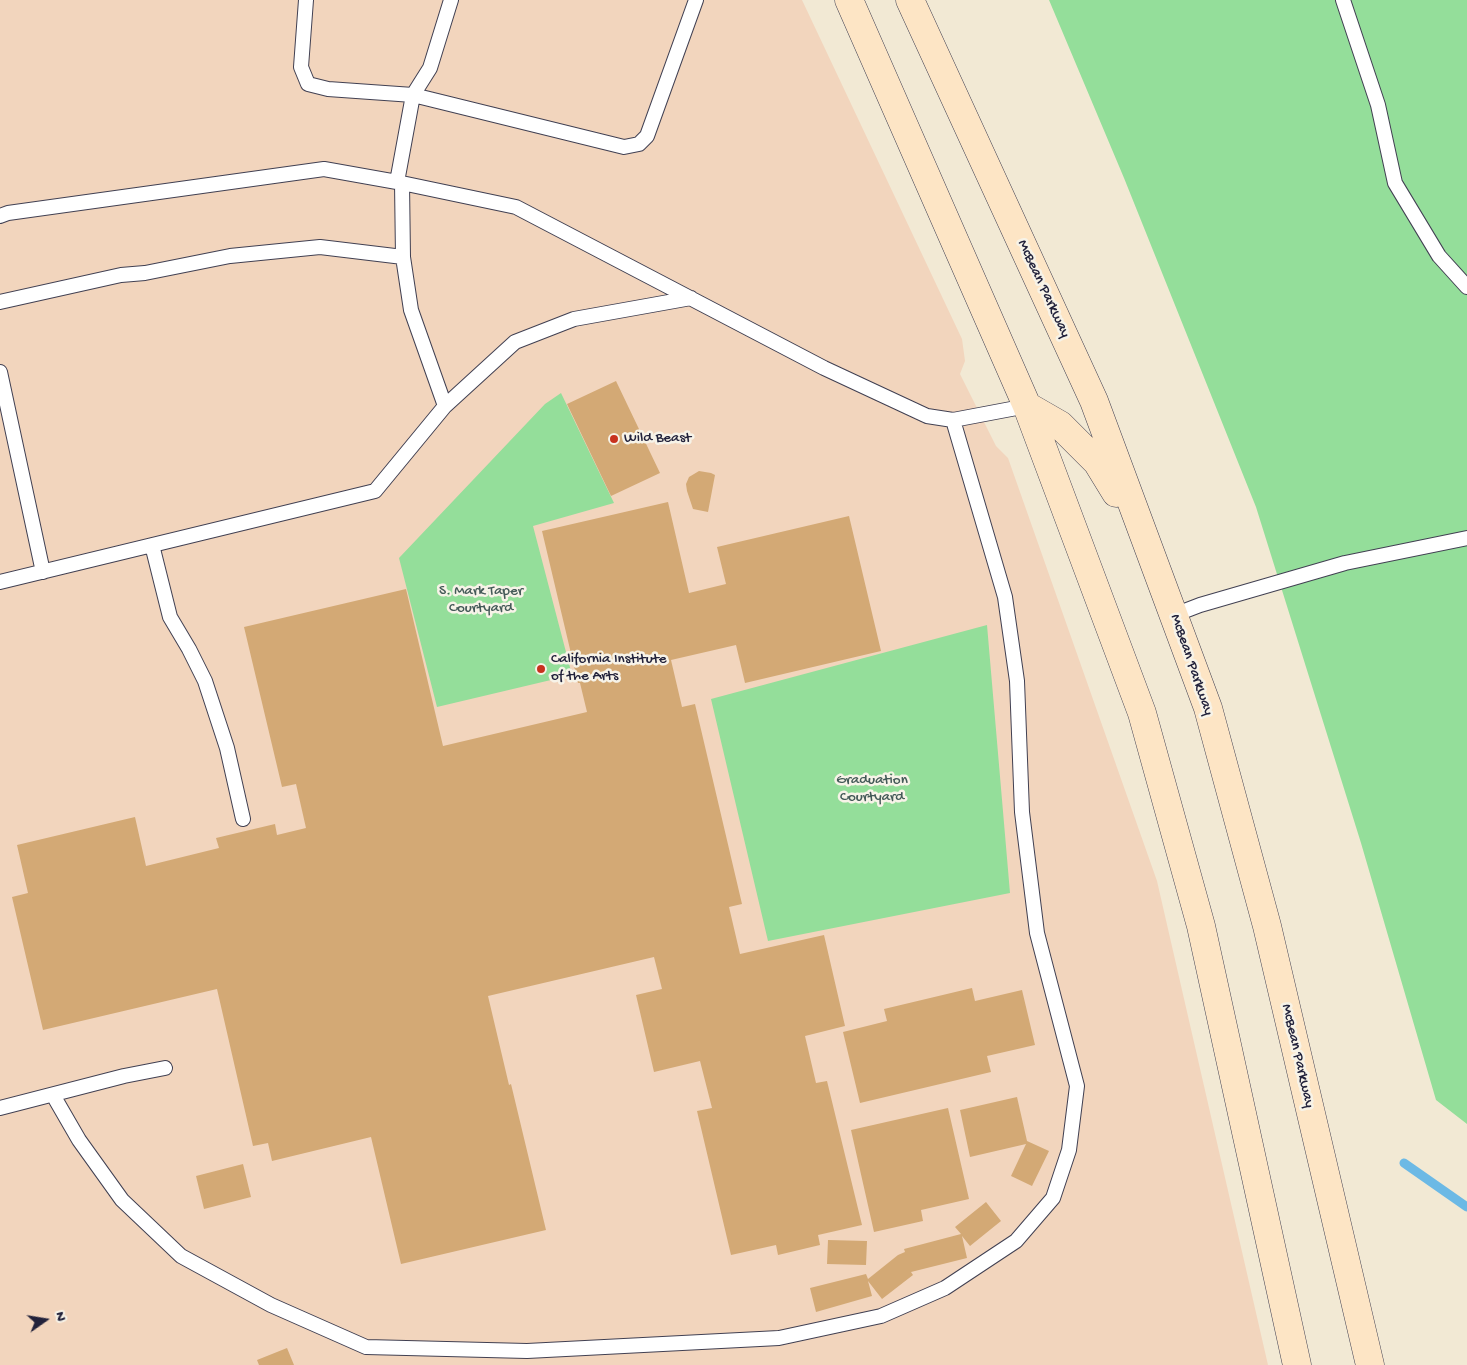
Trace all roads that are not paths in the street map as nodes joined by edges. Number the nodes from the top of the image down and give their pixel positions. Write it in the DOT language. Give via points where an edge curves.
graph roads {
  1 [pos="306,0"];
  2 [pos="451,0"];
  3 [pos="696,0"];
  4 [pos="849,0"];
  5 [pos="910,0"];
  6 [pos="1343,0"];
  7 [pos="413,95"];
  8 [pos="400,183"];
  9 [pos="0,216"];
  10 [pos="403,257"];
  11 [pos="1467,287"];
  12 [pos="691,298"];
  13 [pos="0,302"];
  14 [pos="0,372"];
  15 [pos="445,406"];
  16 [pos="1027,406"];
  17 [pos="953,420"];
  18 [pos="1467,538"];
  19 [pos="152,545"];
  20 [pos="1149,548"];
  21 [pos="43,572"];
  22 [pos="0,582"];
  23 [pos="1174,615"];
  24 [pos="243,819"];
  25 [pos="164,1068"];
  26 [pos="53,1095"];
  27 [pos="0,1108"];
  28 [pos="1297,1365"];
  29 [pos="1370,1365"];
  1 -- 7 [label="lane" via="301,67 308,84 328,89"];
  2 -- 7 [label="lane" via="430,68"];
  3 -- 7 [label="lane" via="647,136 639,144 624,147"];
  4 -- 16 [label="main road"];
  5 -- 20 [label="main road, McBean Parkway" via="1094,401"];
  6 -- 11 [label="lane" via="1378,105 1395,183 1439,256"];
  7 -- 8 [label="lane"];
  8 -- 9 [label="lane" via="324,169"];
  8 -- 10 [label="lane"];
  8 -- 12 [label="lane" via="516,207"];
  10 -- 13 [label="lane" via="320,247 230,256 121,275"];
  10 -- 15 [label="lane" via="411,310"];
  12 -- 15 [label="lane" via="574,319 515,342"];
  12 -- 17 [label="lane" via="892,400 927,416"];
  14 -- 21 [label="lane"];
  15 -- 19 [label="lane" via="375,491"];
  16 -- 17 [label="lane"];
  16 -- 20 [label="main road" via="1060,425 1097,462"];
  16 -- 28 [label="main road" via="1142,713 1201,926"];
  17 -- 26 [label="lane" via="1005,597 1017,682 1022,812 1037,933 1077,1086 1069,1150 1053,1198 1016,1242 945,1288 881,1316 779,1338 527,1351 366,1347 271,1305 181,1256 122,1200 79,1140"];
  18 -- 23 [label="lane" via="1345,564"];
  19 -- 21 [label="lane"];
  19 -- 24 [label="lane" via="170,618 190,649 227,748"];
  20 -- 23 [label="main road, McBean Parkway"];
  21 -- 22 [label="lane"];
  23 -- 29 [label="main road, McBean Parkway" via="1208,708 1267,926"];
  25 -- 26 [label="lane"];
  26 -- 27 [label="lane"];
}
